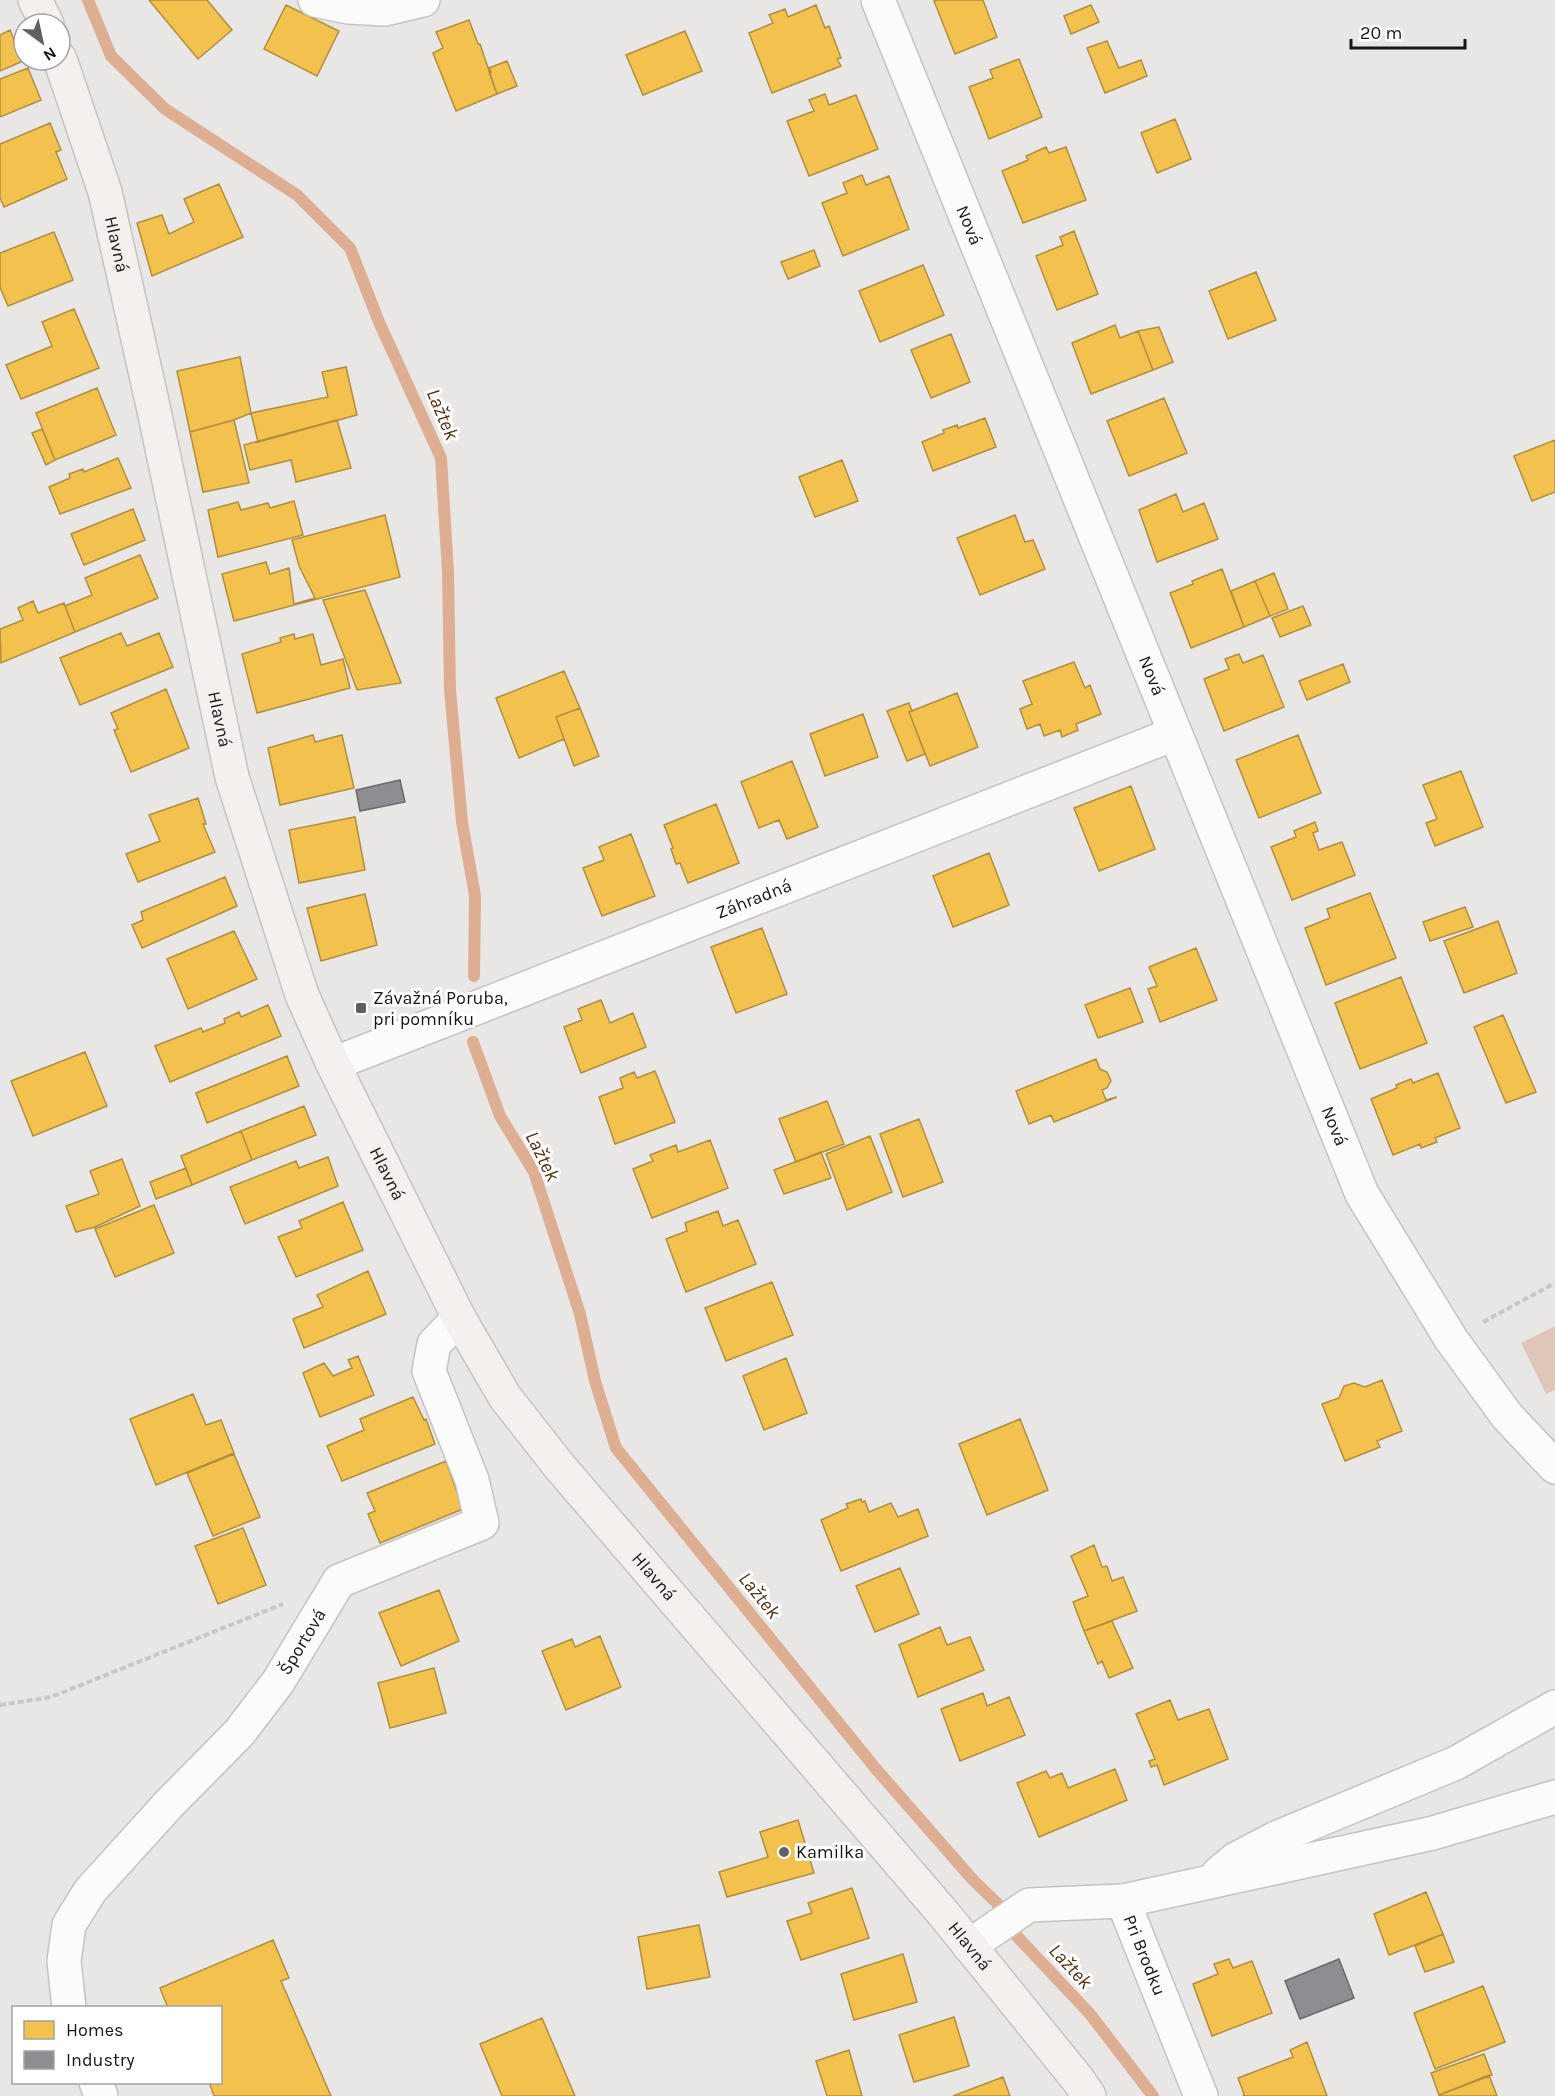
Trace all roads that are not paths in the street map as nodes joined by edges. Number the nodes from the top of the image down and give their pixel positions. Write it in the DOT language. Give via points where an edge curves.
graph roads {
  1 [pos="315,0"];
  2 [pos="423,0"];
  3 [pos="878,0"];
  4 [pos="64,72"];
  5 [pos="1174,734"];
  6 [pos="333,1064"];
  7 [pos="459,1318"];
  8 [pos="1555,1467"];
  9 [pos="1555,1707"];
  10 [pos="1555,1797"];
  11 [pos="1207,1883"];
  12 [pos="1123,1901"];
  13 [pos="969,1946"];
  14 [pos="69,2006"];
  15 [pos="1089,2096"];
  16 [pos="1201,2096"];
  1 -- 2 [label="street" via="385,9"];
  3 -- 5 [label="street, Nová"];
  4 -- 6 [label="street, Hlavná" via="105,192 232,777 302,995"];
  5 -- 6 [label="street, Záhradná"];
  5 -- 8 [label="street, Nová" via="1362,1194 1451,1339 1507,1416"];
  6 -- 7 [label="street, Hlavná"];
  7 -- 13 [label="street, Hlavná" via="505,1397 560,1467"];
  7 -- 14 [label="street, Športová" via="434,1344 429,1371 472,1480 482,1523 339,1581 278,1682 239,1733 90,1891 69,1925 64,1962"];
  9 -- 11 [label="street" via="1456,1763 1276,1838 1236,1859"];
  10 -- 11 [label="street" via="1433,1833"];
  11 -- 12 [label="street"];
  12 -- 13 [label="street, Pri Brodku" via="1029,1905"];
  12 -- 16 [label="street, Pri Brodku"];
  13 -- 15 [label="street, Hlavná"];
}
